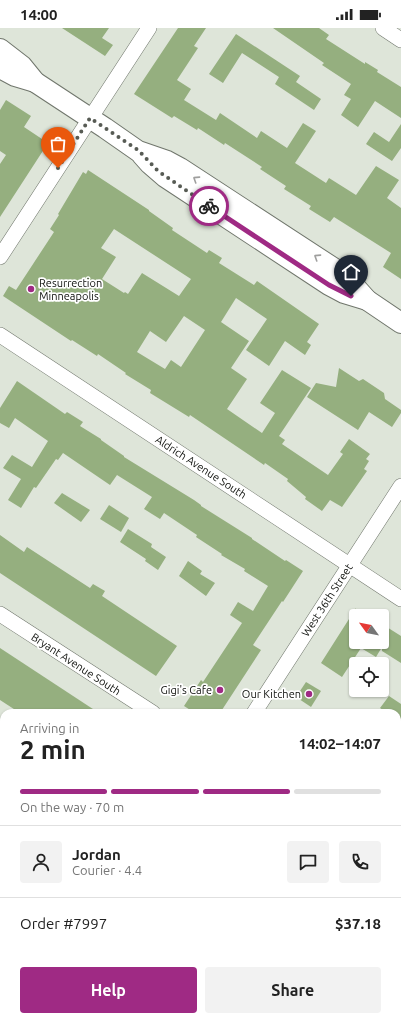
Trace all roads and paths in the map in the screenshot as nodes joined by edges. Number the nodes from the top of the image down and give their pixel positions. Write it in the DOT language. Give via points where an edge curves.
graph roads {
  1 [pos="149,28"];
  2 [pos="383,28"];
  3 [pos="401,40"];
  4 [pos="0,49"];
  5 [pos="0,68"];
  6 [pos="35,82"];
  7 [pos="90,118"];
  8 [pos="0,257"];
  9 [pos="401,322"];
  10 [pos="0,335"];
  11 [pos="401,486"];
  12 [pos="350,565"];
  13 [pos="401,599"];
  14 [pos="0,614"];
  15 [pos="147,709"];
  16 [pos="257,709"];
  1 -- 7 [label="street"];
  2 -- 3 [label="street"];
  4 -- 6 [label="main road" via="22,66"];
  5 -- 6 [label="main road"];
  6 -- 7 [label="main road"];
  7 -- 8 [label="street"];
  7 -- 9 [label="main road" via="138,150 165,177 329,285 367,300"];
  10 -- 12 [label="street, Aldrich Avenue South"];
  11 -- 12 [label="street, West 36th Street"];
  12 -- 13 [label="street, Aldrich Avenue South"];
  12 -- 16 [label="street, West 36th Street"];
  14 -- 15 [label="street, Bryant Avenue South"];
}
